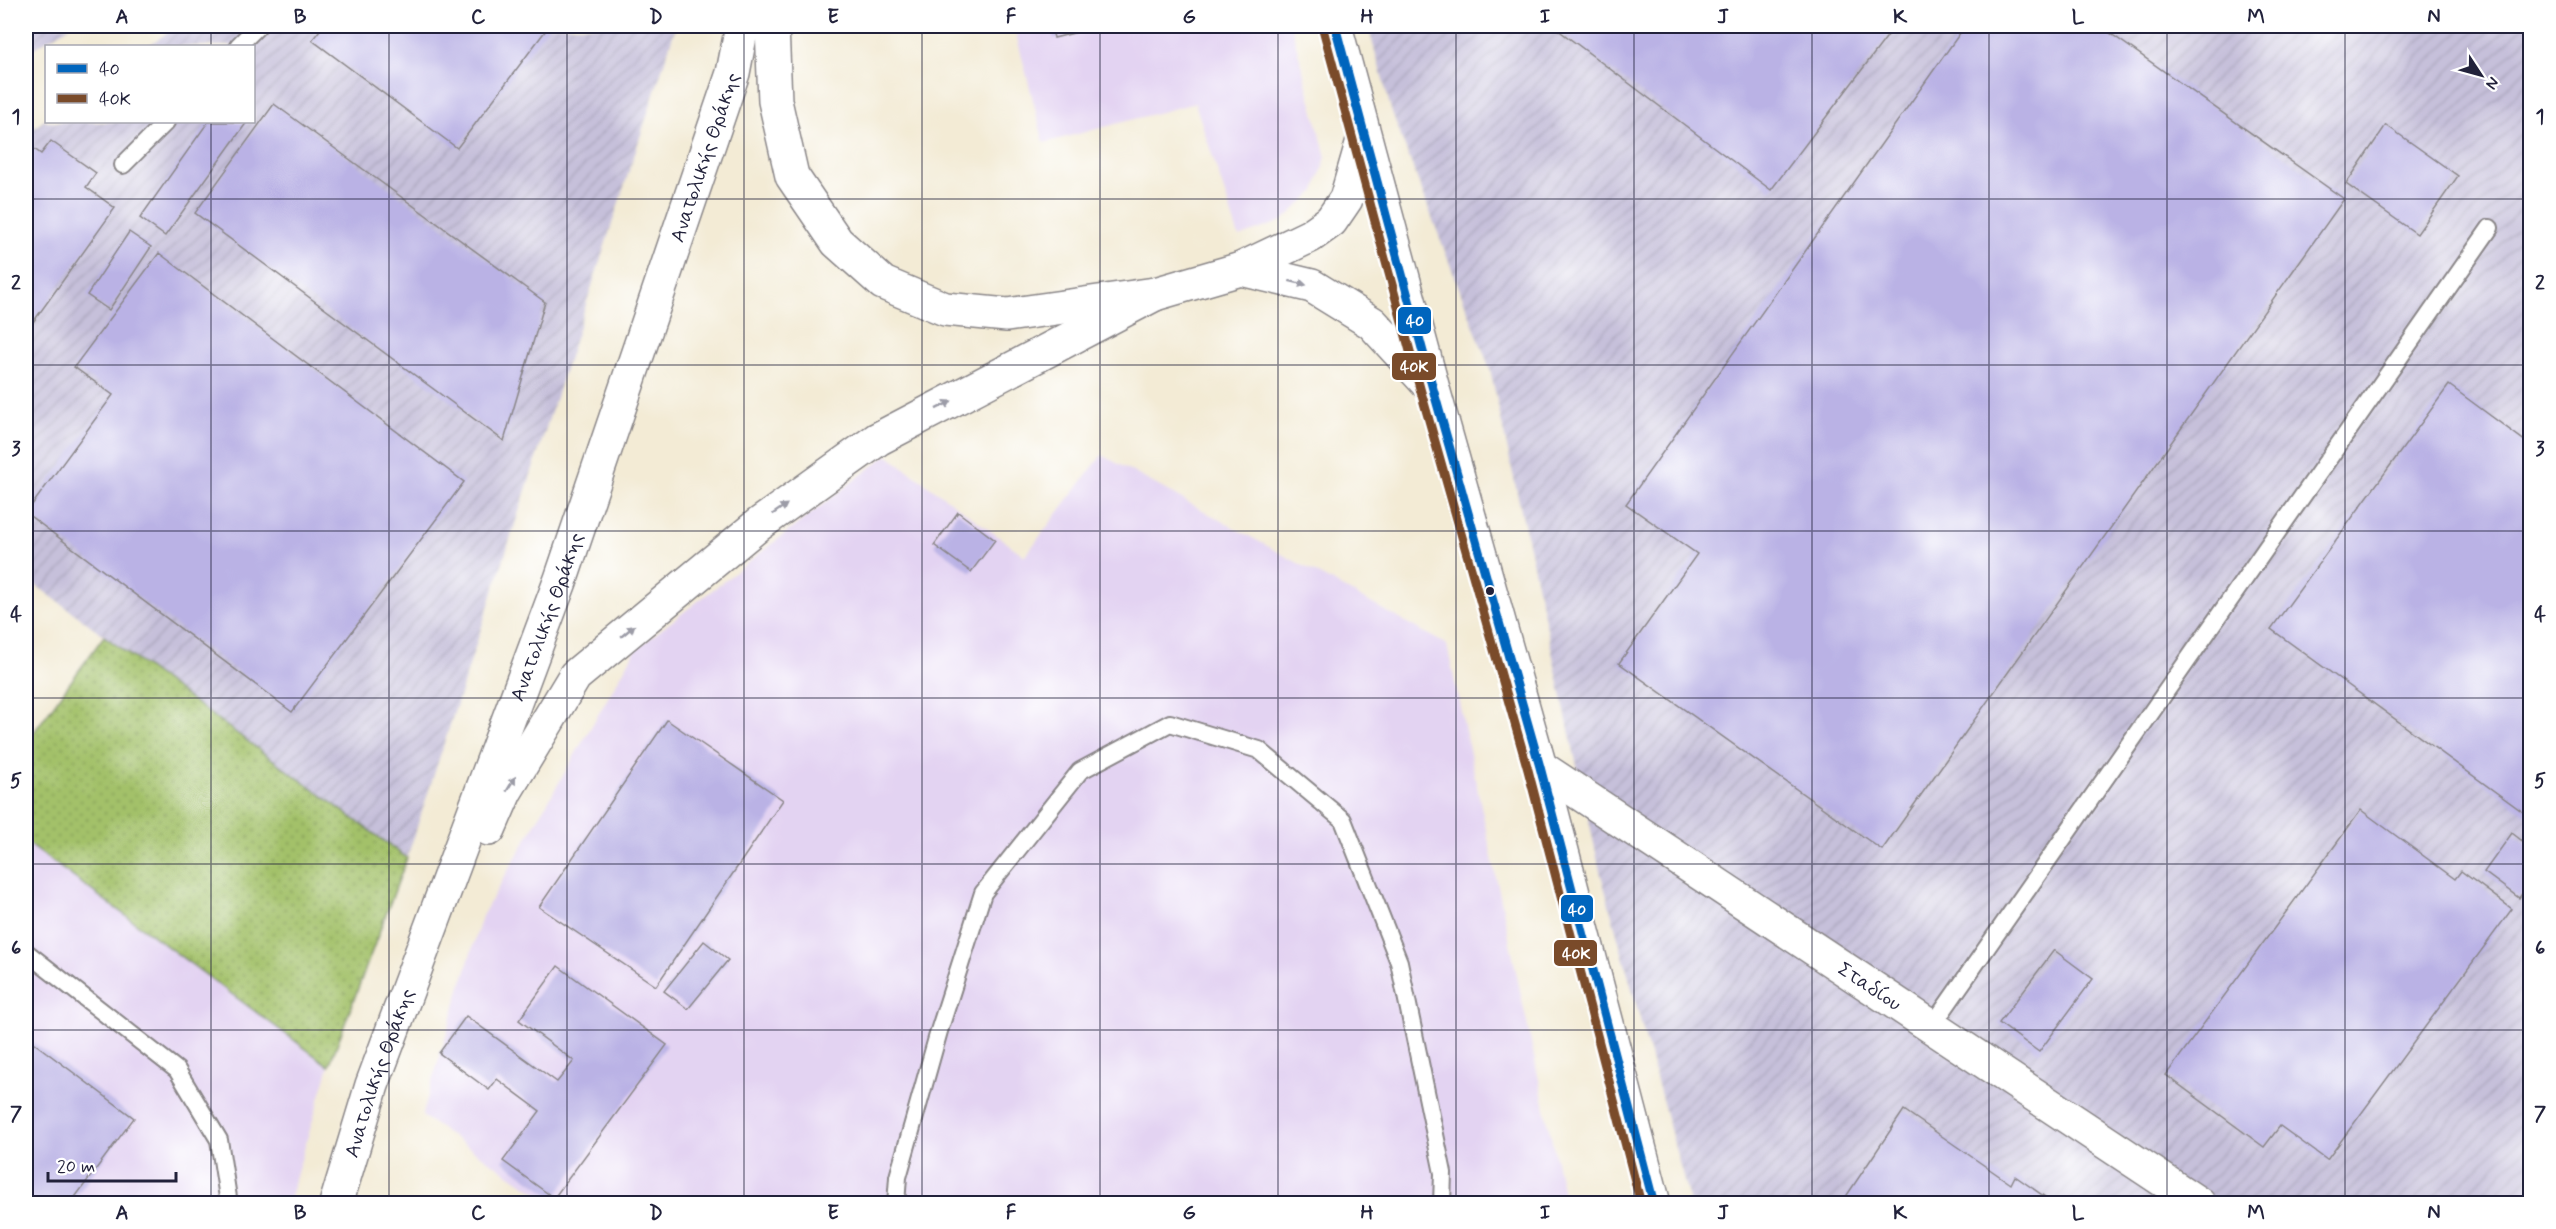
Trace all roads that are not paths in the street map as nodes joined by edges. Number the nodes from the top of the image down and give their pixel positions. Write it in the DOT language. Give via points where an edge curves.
graph roads {
  1 [pos="258,26"];
  2 [pos="742,26"];
  3 [pos="772,26"];
  4 [pos="1335,26"];
  5 [pos="239,45"];
  6 [pos="165,123"];
  7 [pos="1364,137"];
  8 [pos="123,165"];
  9 [pos="2490,228"];
  10 [pos="1241,268"];
  11 [pos="1155,294"];
  12 [pos="1433,390"];
  13 [pos="1540,767"];
  14 [pos="26,952"];
  15 [pos="1932,1026"];
  16 [pos="372,1085"];
  17 [pos="229,1203"];
  18 [pos="336,1203"];
  19 [pos="896,1203"];
  20 [pos="1442,1203"];
  21 [pos="1654,1203"];
  22 [pos="2199,1203"];
  1 -- 5 [label="lane"];
  2 -- 16 [label="street, Ανατολικής Θράκης" via="733,73 561,579"];
  3 -- 11 [label="street" via="775,101 792,176 837,242 883,283 945,309 1007,315"];
  4 -- 7 [label="street"];
  6 -- 8 [label="lane"];
  7 -- 10 [label="street" via="1346,200 1331,221 1310,236"];
  7 -- 12 [label="street"];
  9 -- 15 [label="lane"];
  10 -- 11 [label="street"];
  10 -- 12 [label="street, one-way" via="1312,286 1372,323"];
  16 -- 11 [label="street, one-way" via="506,792 575,676 758,525 878,439"];
  12 -- 13 [label="street"];
  13 -- 15 [label="street, Σταδίου"];
  13 -- 21 [label="street"];
  14 -- 17 [label="lane" via="177,1071 219,1140"];
  15 -- 22 [label="street, Σταδίου"];
  16 -- 18 [label="street, Ανατολικής Θράκης"];
  19 -- 20 [label="lane" via="898,1177 982,893 1080,771 1170,723 1259,750 1343,820 1399,962 1443,1173"];
}
